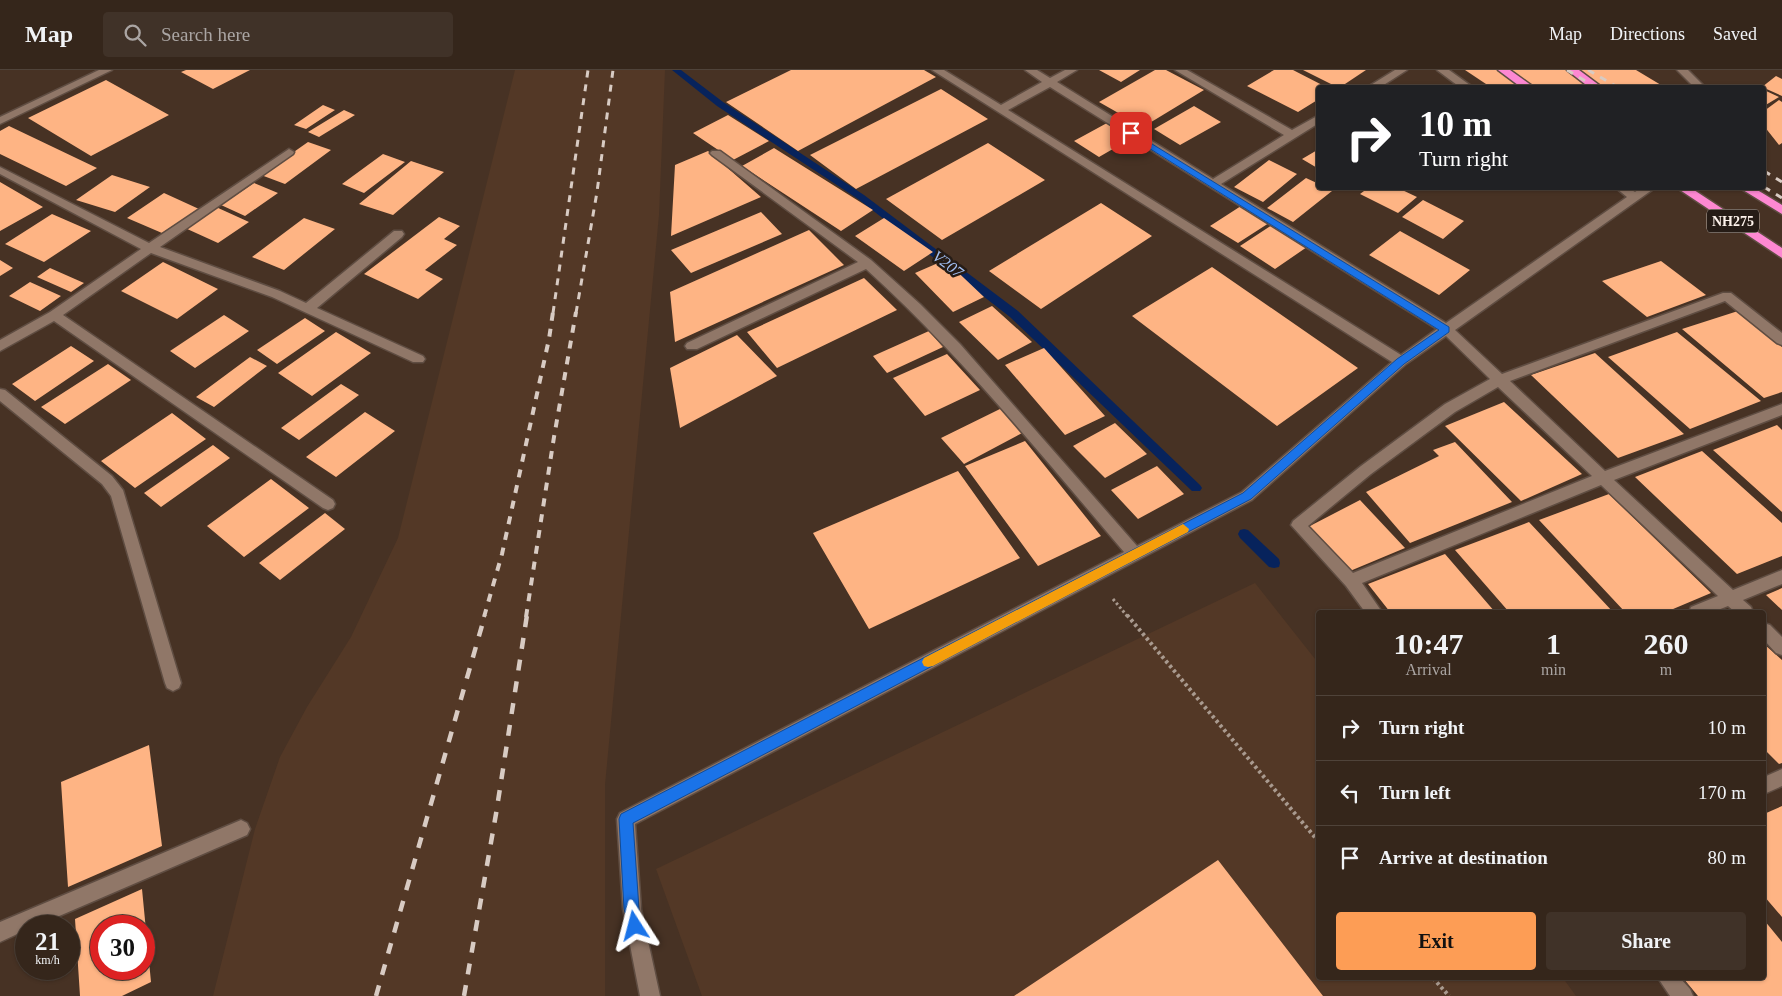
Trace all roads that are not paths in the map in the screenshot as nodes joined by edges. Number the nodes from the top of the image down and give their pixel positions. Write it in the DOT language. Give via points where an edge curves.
graph roads {
  1 [pos="107,70"];
  2 [pos="937,70"];
  3 [pos="1030,70"];
  4 [pos="1072,70"];
  5 [pos="1180,70"];
  6 [pos="1402,70"];
  7 [pos="1442,70"];
  8 [pos="1503,70"];
  9 [pos="1572,70"];
  10 [pos="1686,71"];
  11 [pos="1050,83"];
  12 [pos="1377,85"];
  13 [pos="1464,85"];
  14 [pos="1526,85"];
  15 [pos="1594,85"];
  16 [pos="1698,85"];
  17 [pos="1000,110"];
  18 [pos="1316,120"];
  19 [pos="0,121"];
  20 [pos="1291,134"];
  21 [pos="288,152"];
  22 [pos="716,153"];
  23 [pos="0,170"];
  24 [pos="1212,184"];
  25 [pos="1624,190"];
  26 [pos="1645,190"];
  27 [pos="1687,190"];
  28 [pos="1750,190"];
  29 [pos="1635,197"];
  30 [pos="1782,210"];
  31 [pos="398,234"];
  32 [pos="149,248"];
  33 [pos="1782,254"];
  34 [pos="867,262"];
  35 [pos="308,308"];
  36 [pos="54,315"];
  37 [pos="1446,329"];
  38 [pos="1782,340"];
  39 [pos="0,346"];
  40 [pos="692,346"];
  41 [pos="418,359"];
  42 [pos="1401,362"];
  43 [pos="1499,380"];
  44 [pos="0,394"];
  45 [pos="1782,409"];
  46 [pos="1603,478"];
  47 [pos="328,504"];
  48 [pos="1135,554"];
  49 [pos="1782,577"];
  50 [pos="1351,581"];
  51 [pos="1730,598"];
  52 [pos="1373,610"];
  53 [pos="1702,610"];
  54 [pos="1743,610"];
  55 [pos="1766,632"];
  56 [pos="1782,648"];
  57 [pos="173,683"];
  58 [pos="1782,777"];
  59 [pos="1766,785"];
  60 [pos="241,829"];
  61 [pos="0,932"];
  62 [pos="1670,980"];
  63 [pos="650,996"];
  64 [pos="1683,996"];
  1 -- 19 [label="street"];
  2 -- 17 [label="street"];
  3 -- 11 [label="street"];
  4 -- 11 [label="street"];
  5 -- 20 [label="street"];
  6 -- 12 [label="street"];
  7 -- 13 [label="street"];
  8 -- 14 [label="highway"];
  9 -- 15 [label="highway"];
  10 -- 16 [label="street"];
  11 -- 17 [label="street"];
  11 -- 24 [label="street"];
  17 -- 42 [label="street"];
  18 -- 20 [label="street"];
  20 -- 24 [label="street"];
  21 -- 32 [label="street"];
  22 -- 34 [label="street"];
  23 -- 32 [label="street"];
  24 -- 37 [label="street"];
  25 -- 29 [label="street"];
  26 -- 29 [label="street"];
  27 -- 33 [label="highway, NH275"];
  28 -- 30 [label="highway"];
  29 -- 37 [label="street"];
  31 -- 35 [label="street"];
  32 -- 35 [label="street"];
  32 -- 36 [label="street"];
  34 -- 40 [label="street"];
  34 -- 48 [label="street" via="955,347"];
  35 -- 41 [label="street"];
  36 -- 39 [label="street"];
  36 -- 47 [label="street"];
  37 -- 42 [label="street"];
  37 -- 43 [label="street"];
  38 -- 43 [label="street" via="1727,296"];
  42 -- 48 [label="street" via="1247,496"];
  43 -- 46 [label="street"];
  43 -- 50 [label="street" via="1450,408 1298,525"];
  44 -- 57 [label="street" via="107,480 118,494"];
  45 -- 46 [label="street"];
  46 -- 50 [label="street"];
  46 -- 51 [label="street"];
  48 -- 63 [label="street" via="626,819 632,909"];
  49 -- 51 [label="street"];
  50 -- 52 [label="street"];
  51 -- 53 [label="street"];
  51 -- 54 [label="street"];
  55 -- 56 [label="street"];
  58 -- 59 [label="street"];
  60 -- 61 [label="street"];
  62 -- 64 [label="street"];
}
